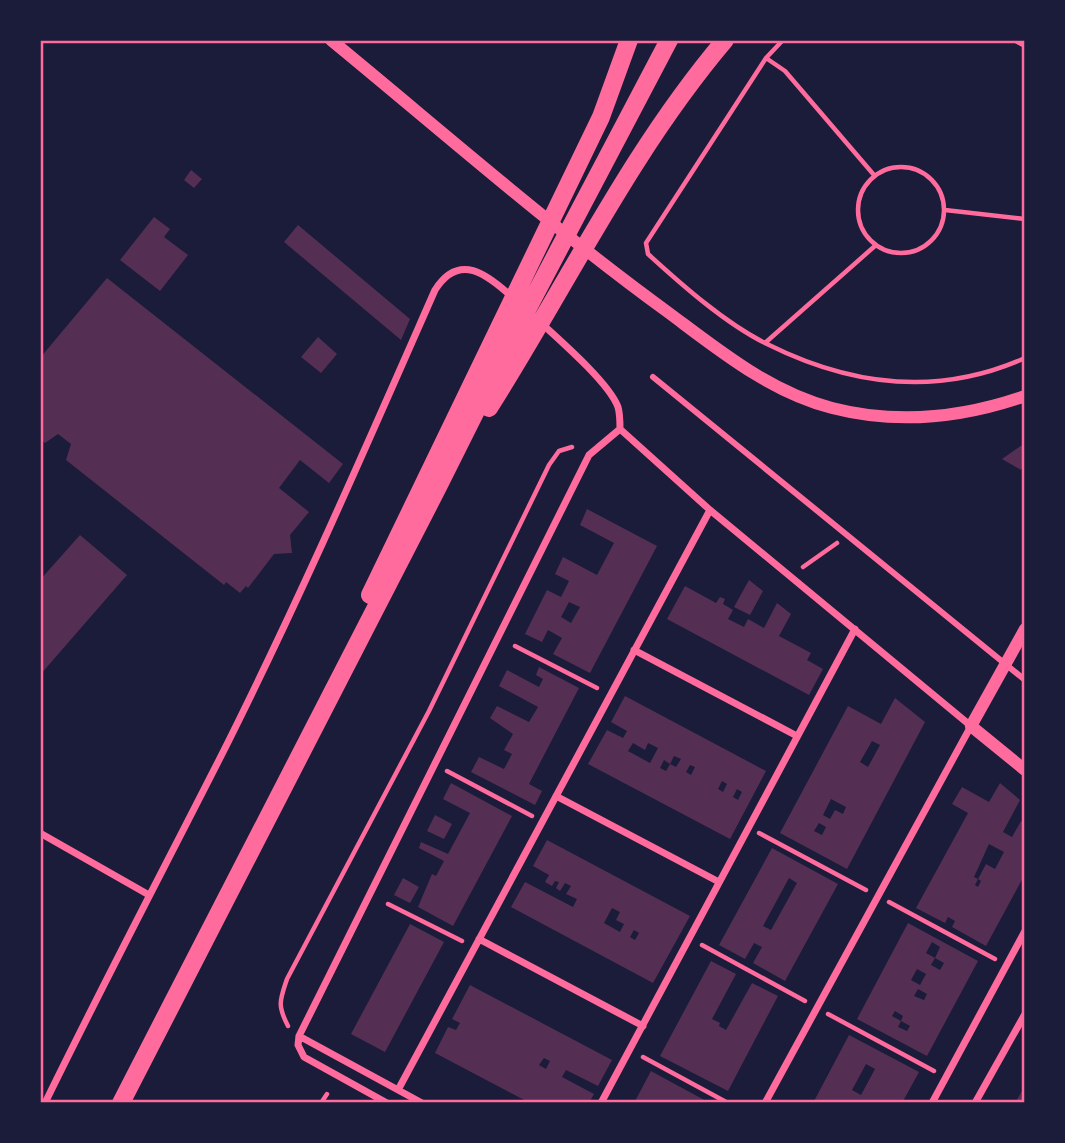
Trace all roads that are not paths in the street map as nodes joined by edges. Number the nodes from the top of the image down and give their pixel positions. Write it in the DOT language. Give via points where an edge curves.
graph roads {
  1 [pos="331,40"];
  2 [pos="629,40"];
  3 [pos="669,40"];
  4 [pos="725,40"];
  5 [pos="511,322"];
  6 [pos="653,377"];
  7 [pos="1025,396"];
  8 [pos="620,429"];
  9 [pos="439,487"];
  10 [pos="710,510"];
  11 [pos="855,629"];
  12 [pos="1025,629"];
  13 [pos="634,650"];
  14 [pos="1005,664"];
  15 [pos="1025,680"];
  16 [pos="338,681"];
  17 [pos="971,726"];
  18 [pos="797,736"];
  19 [pos="1025,770"];
  20 [pos="556,796"];
  21 [pos="40,833"];
  22 [pos="719,882"];
  23 [pos="149,895"];
  24 [pos="1025,931"];
  25 [pos="480,939"];
  26 [pos="1025,1014"];
  27 [pos="643,1026"];
  28 [pos="299,1037"];
  29 [pos="398,1090"];
  30 [pos="45,1103"];
  31 [pos="121,1103"];
  32 [pos="387,1103"];
  33 [pos="422,1103"];
  34 [pos="601,1103"];
  35 [pos="765,1103"];
  36 [pos="932,1103"];
  37 [pos="975,1103"];
  1 -- 7 [label="street" via="624,280 769,383 832,408 901,418 962,414"];
  2 -- 5 [label="highway" via="605,107"];
  3 -- 5 [label="highway" via="586,199"];
  4 -- 9 [label="highway" via="603,213 533,338"];
  5 -- 9 [label="highway"];
  5 -- 16 [label="highway" via="354,629"];
  6 -- 14 [label="street"];
  8 -- 10 [label="street"];
  8 -- 23 [label="street" via="612,396 575,354 506,292 477,271 455,271 442,279 328,533"];
  8 -- 28 [label="street" via="589,456"];
  9 -- 16 [label="highway"];
  10 -- 11 [label="street"];
  10 -- 13 [label="street"];
  11 -- 17 [label="street"];
  11 -- 18 [label="street"];
  12 -- 14 [label="street"];
  13 -- 18 [label="street"];
  13 -- 20 [label="street"];
  14 -- 15 [label="street"];
  14 -- 17 [label="street"];
  16 -- 31 [label="highway"];
  17 -- 19 [label="street"];
  17 -- 35 [label="street"];
  18 -- 22 [label="street"];
  20 -- 22 [label="street"];
  20 -- 25 [label="street"];
  21 -- 23 [label="street"];
  22 -- 27 [label="street"];
  23 -- 30 [label="street"];
  24 -- 36 [label="street"];
  25 -- 27 [label="street"];
  25 -- 29 [label="street"];
  26 -- 37 [label="street"];
  27 -- 34 [label="street"];
  28 -- 29 [label="street"];
  28 -- 32 [label="street" via="300,1052 310,1061"];
  29 -- 33 [label="street"];
}
